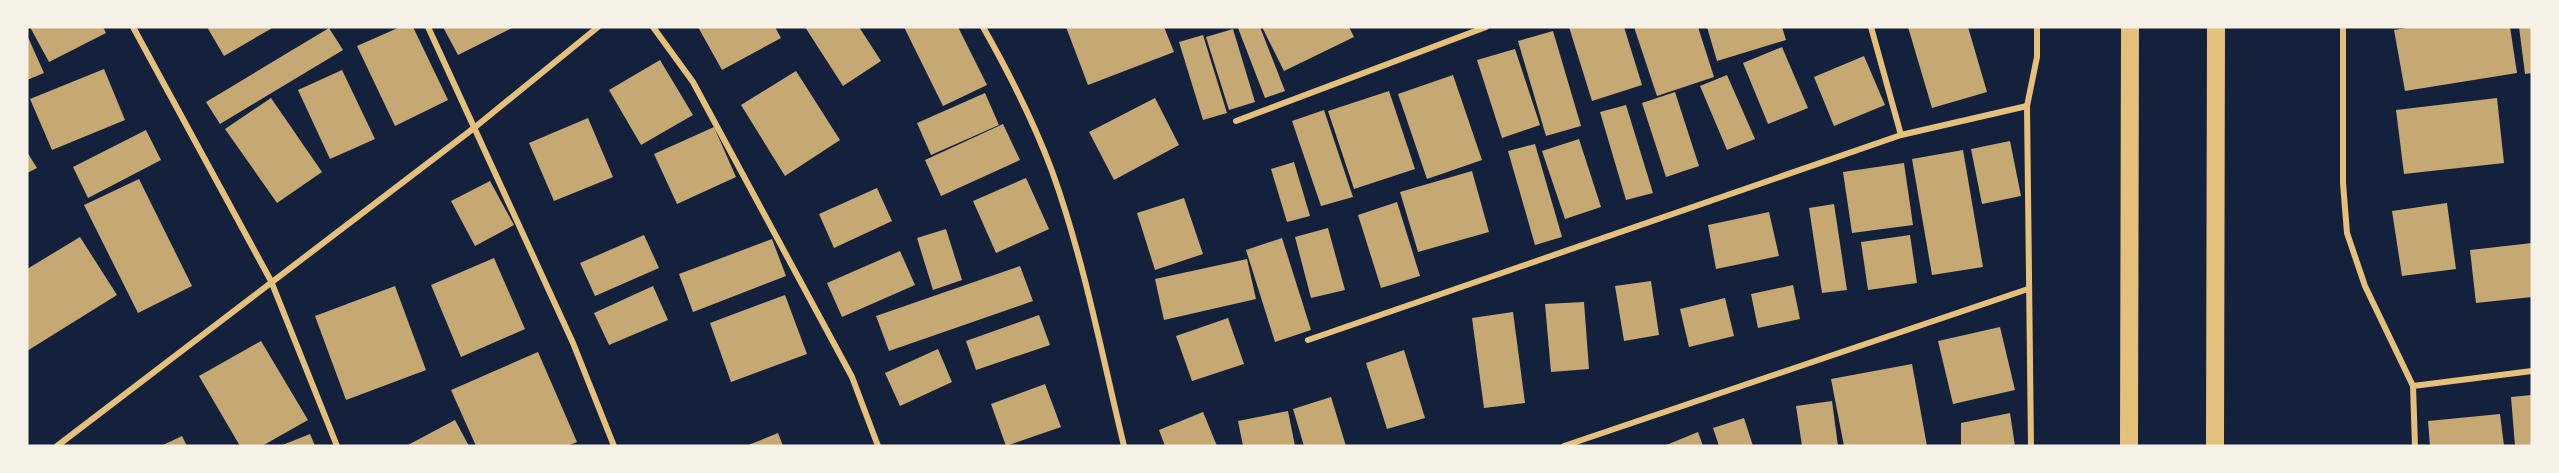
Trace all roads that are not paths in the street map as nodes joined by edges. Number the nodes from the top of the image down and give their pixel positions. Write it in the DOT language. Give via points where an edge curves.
graph roads {
  1 [pos="133,27"];
  2 [pos="429,27"];
  3 [pos="598,27"];
  4 [pos="653,27"];
  5 [pos="983,27"];
  6 [pos="1486,27"];
  7 [pos="1871,27"];
  8 [pos="2037,27"];
  9 [pos="2130,27"];
  10 [pos="2216,27"];
  11 [pos="2343,27"];
  12 [pos="2027,106"];
  13 [pos="1236,121"];
  14 [pos="474,128"];
  15 [pos="1901,135"];
  16 [pos="271,281"];
  17 [pos="2028,289"];
  18 [pos="1308,340"];
  19 [pos="2532,370"];
  20 [pos="2413,386"];
  21 [pos="57,446"];
  22 [pos="337,446"];
  23 [pos="614,446"];
  24 [pos="878,446"];
  25 [pos="1124,446"];
  26 [pos="1564,446"];
  27 [pos="2031,446"];
  28 [pos="2129,446"];
  29 [pos="2215,446"];
  30 [pos="2415,446"];
  1 -- 16 [label="street"];
  2 -- 14 [label="street"];
  3 -- 14 [label="street"];
  4 -- 24 [label="street" via="693,82 852,376"];
  5 -- 25 [label="street" via="1006,68 1052,171 1089,300"];
  6 -- 13 [label="street"];
  7 -- 15 [label="street"];
  8 -- 12 [label="street" via="2037,57"];
  9 -- 28 [label="highway"];
  10 -- 29 [label="highway"];
  11 -- 20 [label="street" via="2343,183 2347,233 2365,286"];
  12 -- 15 [label="street"];
  12 -- 17 [label="street"];
  14 -- 16 [label="street"];
  14 -- 23 [label="street" via="573,343"];
  15 -- 18 [label="street"];
  16 -- 21 [label="street"];
  16 -- 22 [label="street"];
  17 -- 26 [label="street"];
  17 -- 27 [label="street"];
  19 -- 20 [label="street"];
  20 -- 30 [label="street"];
}
